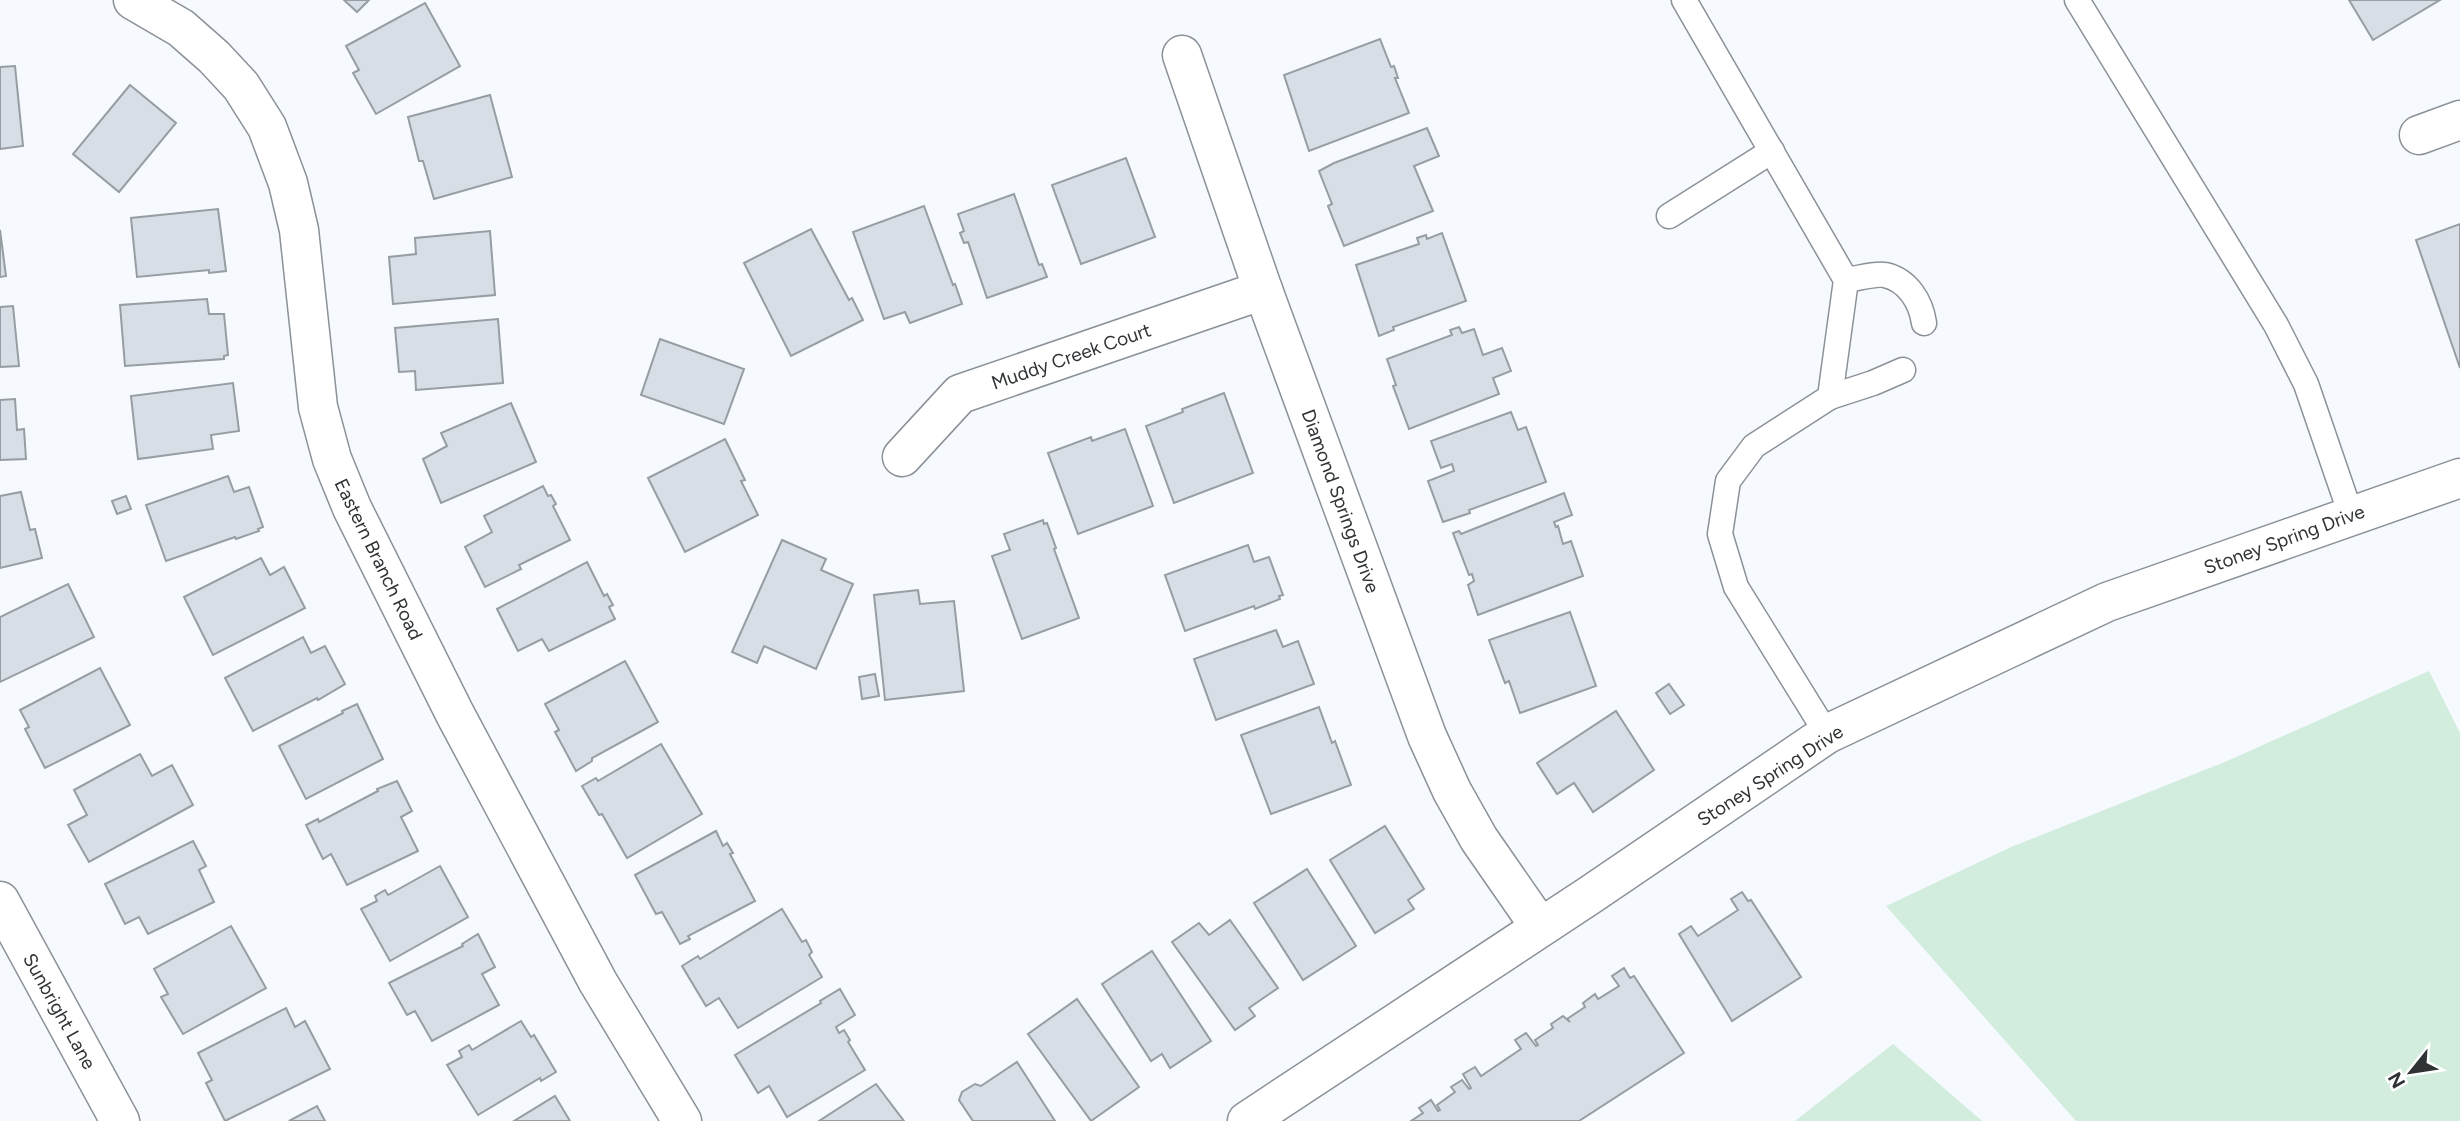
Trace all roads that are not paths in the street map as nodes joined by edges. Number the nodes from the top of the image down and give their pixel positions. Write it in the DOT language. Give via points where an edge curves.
graph roads {
  1 [pos="132,0"];
  2 [pos="1684,0"];
  3 [pos="2077,0"];
  4 [pos="1182,55"];
  5 [pos="2460,120"];
  6 [pos="2419,135"];
  7 [pos="1772,151"];
  8 [pos="1669,216"];
  9 [pos="1846,281"];
  10 [pos="1263,290"];
  11 [pos="1924,323"];
  12 [pos="1903,370"];
  13 [pos="1830,397"];
  14 [pos="902,457"];
  15 [pos="2460,478"];
  16 [pos="2351,515"];
  17 [pos="1827,734"];
  18 [pos="0,901"];
  19 [pos="1540,927"];
  20 [pos="120,1121"];
  21 [pos="682,1121"];
  22 [pos="1247,1121"];
  1 -- 21 [label="street, Eastern Branch Road" via="181,28 214,57 241,86 267,127 299,230 318,407 352,508 598,982"];
  2 -- 7 [label="lane"];
  3 -- 16 [label="lane" via="2276,325 2306,384"];
  4 -- 10 [label="street, Diamond Springs Drive"];
  5 -- 6 [label="street"];
  7 -- 8 [label="lane"];
  7 -- 9 [label="lane"];
  9 -- 11 [label="lane" via="1884,275 1907,287 1921,307"];
  9 -- 13 [label="lane"];
  10 -- 14 [label="street, Muddy Creek Court" via="960,394"];
  10 -- 19 [label="street, Diamond Springs Drive" via="1427,736 1479,839"];
  12 -- 13 [label="lane"];
  13 -- 17 [label="lane" via="1754,446 1728,481 1720,534 1737,587"];
  15 -- 16 [label="street, Stoney Spring Drive"];
  16 -- 17 [label="street, Stoney Spring Drive" via="2107,602"];
  17 -- 19 [label="street, Stoney Spring Drive"];
  18 -- 20 [label="street, Sunbright Lane"];
  19 -- 22 [label="street, Stoney Spring Drive"];
}
